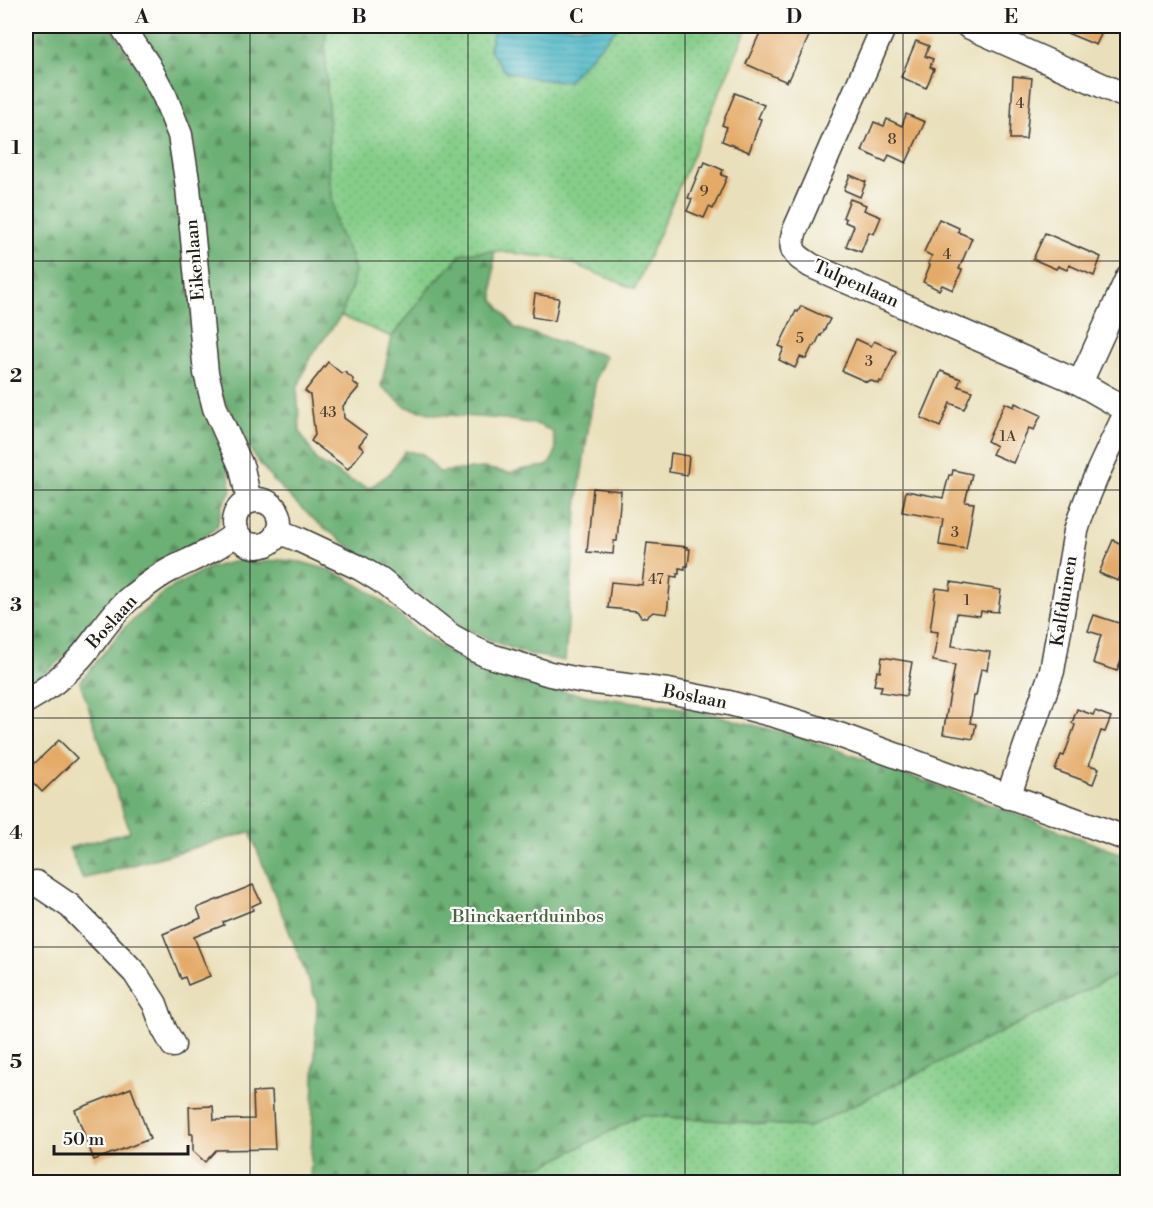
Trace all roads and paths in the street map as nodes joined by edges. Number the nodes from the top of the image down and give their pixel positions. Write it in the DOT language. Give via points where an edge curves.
graph roads {
  1 [pos="122,26"];
  2 [pos="884,26"];
  3 [pos="968,26"];
  4 [pos="1128,98"];
  5 [pos="1128,277"];
  6 [pos="1080,383"];
  7 [pos="1127,409"];
  8 [pos="249,501"];
  9 [pos="278,531"];
  10 [pos="236,533"];
  11 [pos="26,701"];
  12 [pos="1008,796"];
  13 [pos="1128,839"];
  14 [pos="26,885"];
  15 [pos="173,1045"];
  1 -- 8 [label="street, Eikenlaan" via="148,65 180,135 206,373 215,408 242,468"];
  2 -- 6 [label="street, Tulpenlaan" via="795,230 791,243 796,256"];
  3 -- 4 [label="street"];
  5 -- 6 [label="street"];
  6 -- 7 [label="street, Kalfduinen"];
  7 -- 12 [label="street, Kalfduinen" via="1082,511 1052,671"];
  8 -- 9 [label="street" via="264,501 276,510 280,520"];
  8 -- 10 [label="street" via="237,512"];
  9 -- 10 [label="street" via="271,542 258,546 247,544"];
  9 -- 12 [label="street, Boslaan" via="360,568 451,636 487,655 550,674 668,691 778,716"];
  10 -- 11 [label="street, Boslaan" via="169,570 128,600 62,676"];
  12 -- 13 [label="street, Boslaan"];
  14 -- 15 [label="street" via="36,883 70,906 135,973 155,1004"];
}
